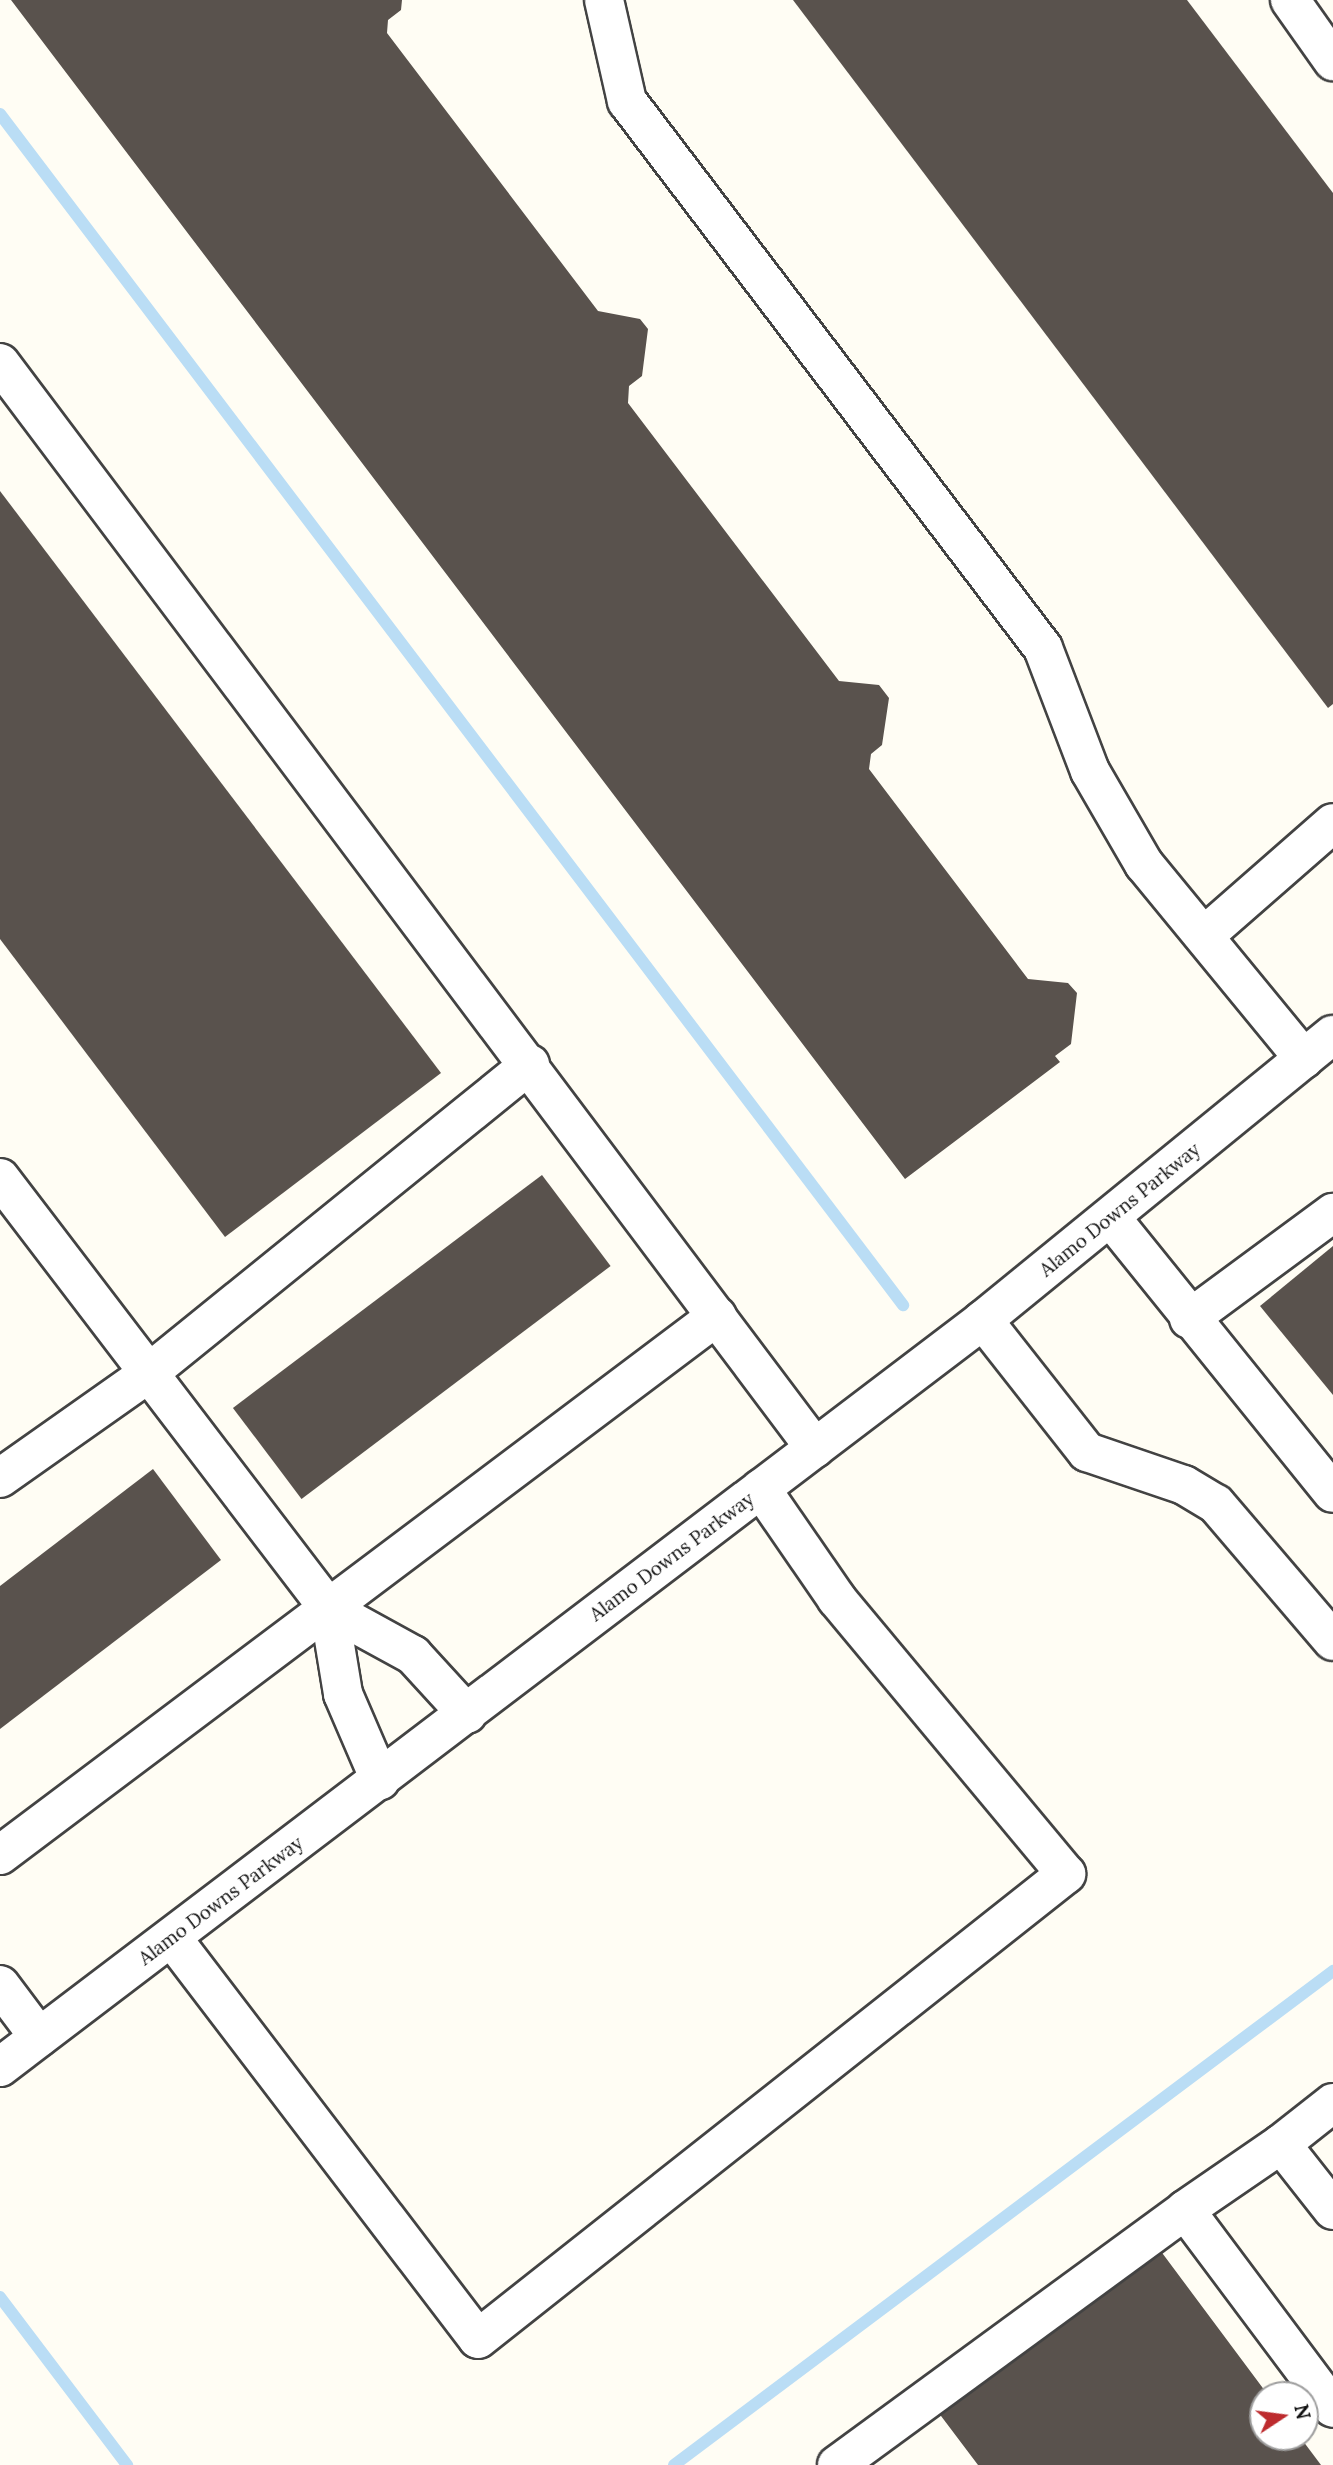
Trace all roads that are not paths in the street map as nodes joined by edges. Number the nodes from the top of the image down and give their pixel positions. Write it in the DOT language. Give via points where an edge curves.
graph roads {
  1 [pos="604,0"];
  2 [pos="1290,0"];
  3 [pos="1333,61"];
  4 [pos="0,363"];
  5 [pos="1333,823"];
  6 [pos="1204,936"];
  7 [pos="1325,1044"];
  8 [pos="530,1063"];
  9 [pos="0,1178"];
  10 [pos="1333,1213"];
  11 [pos="1111,1218"];
  12 [pos="717,1316"];
  13 [pos="1189,1319"];
  14 [pos="983,1320"];
  15 [pos="150,1372"];
  16 [pos="816,1448"];
  17 [pos="0,1478"];
  18 [pos="761,1489"];
  19 [pos="1333,1493"];
  20 [pos="329,1609"];
  21 [pos="1333,1641"];
  22 [pos="467,1714"];
  23 [pos="380,1780"];
  24 [pos="0,1856"];
  25 [pos="172,1938"];
  26 [pos="0,1985"];
  27 [pos="39,2037"];
  28 [pos="0,2067"];
  29 [pos="1333,2103"];
  30 [pos="1280,2144"];
  31 [pos="1185,2210"];
  32 [pos="1333,2210"];
  33 [pos="1333,2408"];
  34 [pos="846,2463"];
  1 -- 6 [label="street" via="627,101 1044,648 1090,771 1144,864"];
  2 -- 3 [label="street"];
  4 -- 8 [label="street"];
  5 -- 6 [label="street"];
  6 -- 7 [label="street"];
  7 -- 11 [label="street, Alamo Downs Parkway"];
  8 -- 12 [label="street"];
  8 -- 15 [label="street"];
  9 -- 15 [label="street"];
  10 -- 13 [label="street"];
  11 -- 13 [label="street"];
  11 -- 14 [label="street, Alamo Downs Parkway"];
  12 -- 16 [label="street"];
  12 -- 20 [label="street"];
  13 -- 19 [label="street"];
  14 -- 16 [label="street, Alamo Downs Parkway"];
  14 -- 21 [label="street" via="1087,1452 1184,1485 1216,1504"];
  15 -- 17 [label="street"];
  15 -- 20 [label="street"];
  16 -- 18 [label="street, Alamo Downs Parkway"];
  18 -- 22 [label="street, Alamo Downs Parkway"];
  18 -- 25 [label="street" via="837,1599 1066,1874 478,2339"];
  20 -- 22 [label="street" via="413,1655"];
  20 -- 23 [label="street" via="343,1694"];
  20 -- 24 [label="street"];
  22 -- 23 [label="street, Alamo Downs Parkway"];
  23 -- 25 [label="street, Alamo Downs Parkway"];
  25 -- 27 [label="street, Alamo Downs Parkway"];
  26 -- 27 [label="street"];
  27 -- 28 [label="street, Alamo Downs Parkway"];
  29 -- 30 [label="street"];
  30 -- 31 [label="street"];
  30 -- 32 [label="street"];
  31 -- 33 [label="street"];
  31 -- 34 [label="street"];
}
